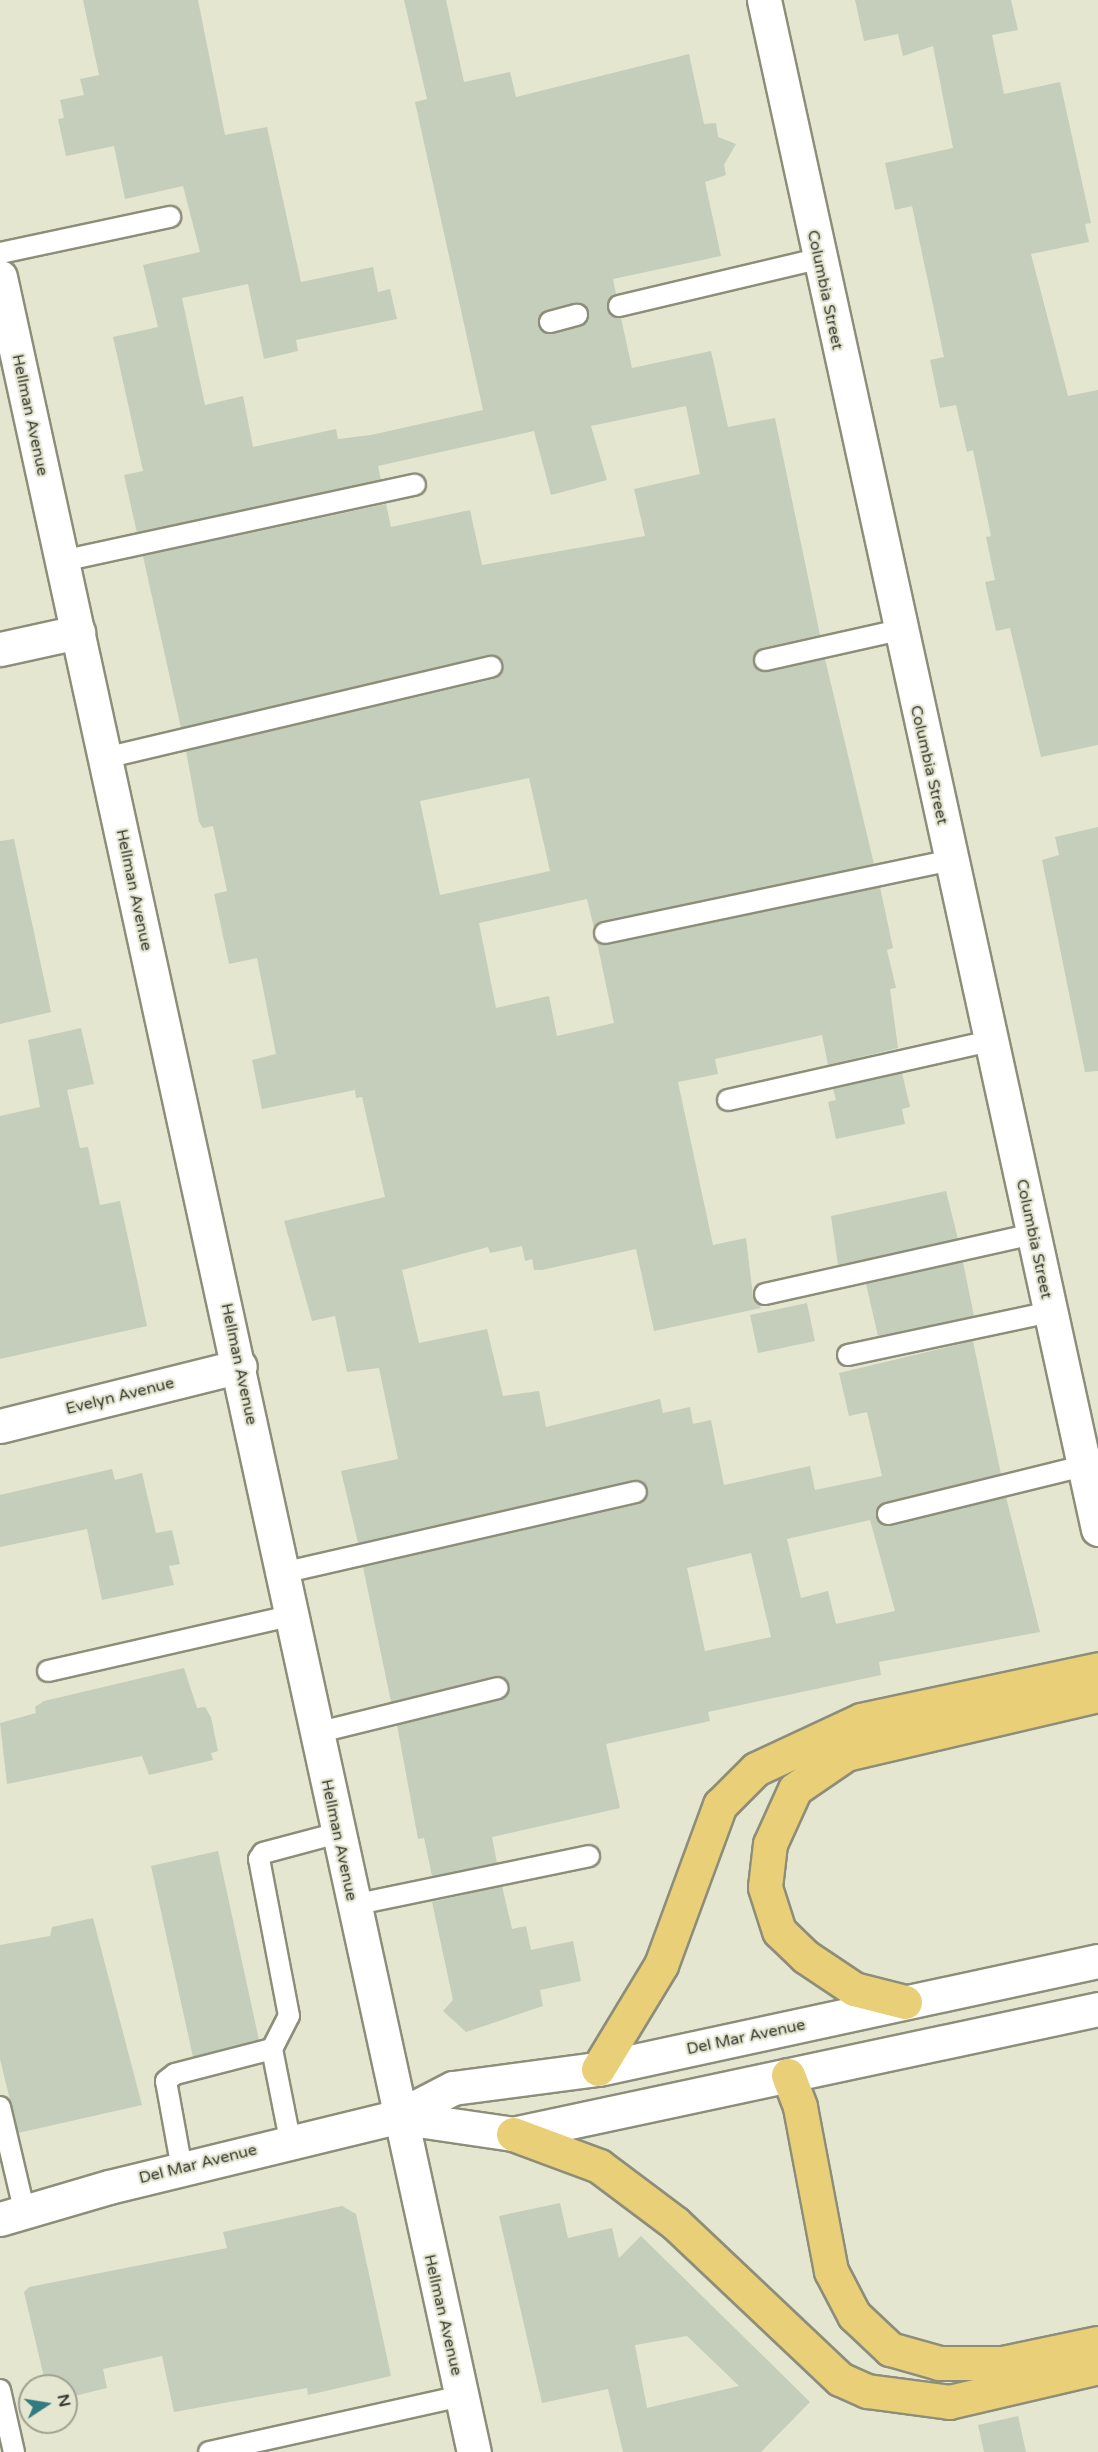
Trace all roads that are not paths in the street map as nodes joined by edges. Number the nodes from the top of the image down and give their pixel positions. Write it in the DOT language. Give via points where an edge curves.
graph roads {
  1 [pos="764,0"];
  2 [pos="170,217"];
  3 [pos="0,253"];
  4 [pos="818,259"];
  5 [pos="0,277"];
  6 [pos="619,306"];
  7 [pos="577,315"];
  8 [pos="550,322"];
  9 [pos="415,485"];
  10 [pos="62,561"];
  11 [pos="899,630"];
  12 [pos="78,632"];
  13 [pos="0,649"];
  14 [pos="765,660"];
  15 [pos="491,667"];
  16 [pos="105,758"];
  17 [pos="951,860"];
  18 [pos="605,933"];
  19 [pos="990,1041"];
  20 [pos="728,1100"];
  21 [pos="1034,1234"];
  22 [pos="765,1294"];
  23 [pos="1050,1311"];
  24 [pos="848,1355"];
  25 [pos="240,1366"];
  26 [pos="0,1426"];
  27 [pos="1084,1466"];
  28 [pos="636,1492"];
  29 [pos="888,1514"];
  30 [pos="1098,1529"];
  31 [pos="282,1573"];
  32 [pos="291,1616"];
  33 [pos="1098,1669"];
  34 [pos="48,1671"];
  35 [pos="498,1688"];
  36 [pos="1098,1695"];
  37 [pos="316,1733"];
  38 [pos="338,1833"];
  39 [pos="589,1856"];
  40 [pos="353,1905"];
  41 [pos="1098,1961"];
  42 [pos="904,2002"];
  43 [pos="1098,2009"];
  44 [pos="272,2049"];
  45 [pos="597,2069"];
  46 [pos="788,2075"];
  47 [pos="0,2107"];
  48 [pos="397,2117"];
  49 [pos="513,2134"];
  50 [pos="290,2140"];
  51 [pos="182,2169"];
  52 [pos="13,2216"];
  53 [pos="1098,2343"];
  54 [pos="1098,2367"];
  55 [pos="0,2390"];
  56 [pos="461,2396"];
  57 [pos="14,2452"];
  58 [pos="209,2452"];
  59 [pos="474,2452"];
  1 -- 4 [label="street, Columbia Street"];
  2 -- 3 [label="lane"];
  4 -- 6 [label="lane"];
  4 -- 11 [label="street, Columbia Street"];
  5 -- 10 [label="street, Hellman Avenue"];
  7 -- 8 [label="lane"];
  9 -- 10 [label="lane"];
  10 -- 12 [label="street, Hellman Avenue"];
  11 -- 14 [label="lane"];
  11 -- 17 [label="street, Columbia Street"];
  12 -- 13 [label="street"];
  12 -- 16 [label="street, Hellman Avenue"];
  15 -- 16 [label="lane"];
  16 -- 25 [label="street, Hellman Avenue"];
  17 -- 18 [label="lane"];
  17 -- 19 [label="street, Columbia Street"];
  19 -- 20 [label="lane"];
  19 -- 21 [label="street, Columbia Street"];
  21 -- 22 [label="lane"];
  21 -- 23 [label="street, Columbia Street"];
  23 -- 24 [label="lane"];
  23 -- 27 [label="street, Columbia Street"];
  25 -- 26 [label="street, Evelyn Avenue"];
  25 -- 31 [label="street, Hellman Avenue"];
  27 -- 29 [label="lane"];
  27 -- 30 [label="street, Columbia Street"];
  28 -- 31 [label="lane"];
  31 -- 32 [label="street, Hellman Avenue"];
  32 -- 34 [label="lane"];
  32 -- 37 [label="street, Hellman Avenue"];
  33 -- 45 [label="highway" via="861,1720 756,1769 720,1805 661,1965"];
  35 -- 37 [label="lane"];
  36 -- 42 [label="highway" via="846,1754 795,1789 770,1844 766,1876 779,1931 806,1957 855,1989"];
  37 -- 38 [label="street, Hellman Avenue"];
  38 -- 40 [label="street, Hellman Avenue"];
  38 -- 44 [label="lane" via="259,1859 289,2016"];
  39 -- 40 [label="lane"];
  40 -- 48 [label="street, Hellman Avenue"];
  41 -- 42 [label="street, Del Mar Avenue"];
  42 -- 45 [label="street, Del Mar Avenue"];
  43 -- 46 [label="street, Del Mar Avenue"];
  44 -- 50 [label="lane"];
  44 -- 51 [label="lane" via="175,2074 166,2081"];
  45 -- 48 [label="street, Del Mar Avenue" via="453,2088"];
  46 -- 49 [label="street, Del Mar Avenue"];
  46 -- 53 [label="highway" via="800,2107 831,2271 854,2315 890,2349 939,2363 1003,2363"];
  47 -- 52 [label="lane"];
  48 -- 49 [label="street, Del Mar Avenue"];
  48 -- 50 [label="street, Del Mar Avenue"];
  48 -- 56 [label="street, Hellman Avenue"];
  49 -- 54 [label="highway" via="599,2166 675,2223 840,2379 867,2391 949,2402"];
  50 -- 51 [label="street, Del Mar Avenue"];
  51 -- 52 [label="street, Del Mar Avenue"];
  55 -- 57 [label="lane"];
  56 -- 58 [label="lane"];
  56 -- 59 [label="street, Hellman Avenue"];
}
